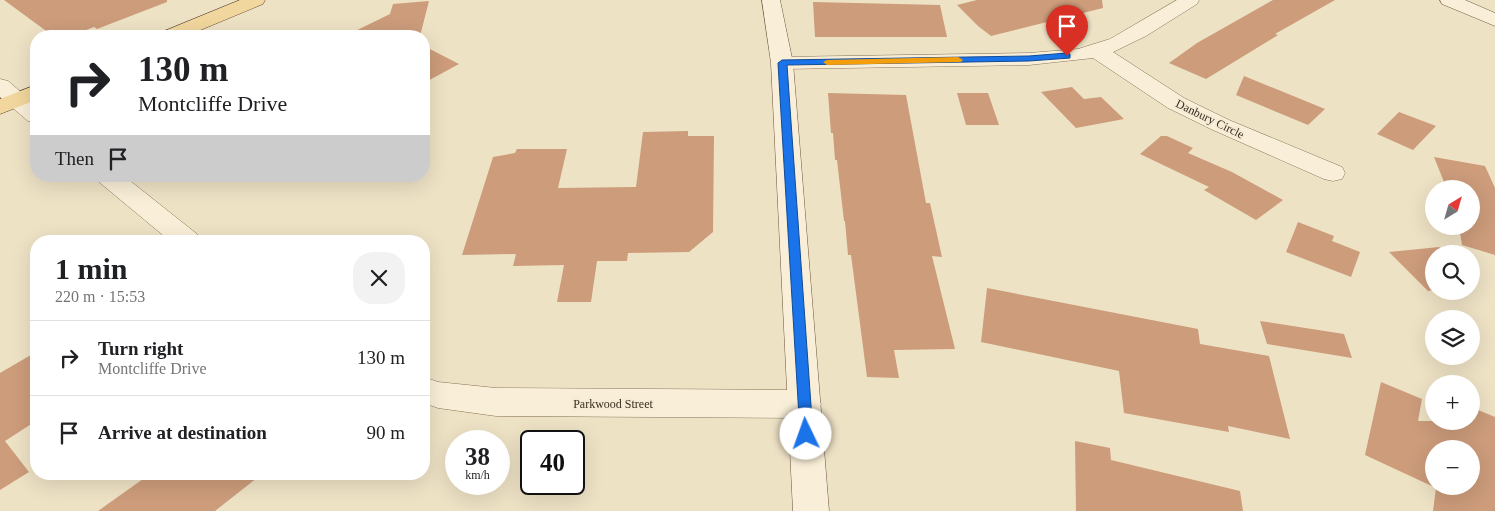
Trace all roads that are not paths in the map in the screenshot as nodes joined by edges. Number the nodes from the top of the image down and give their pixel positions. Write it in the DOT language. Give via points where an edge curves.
graph roads {
  1 [pos="256,0"];
  2 [pos="771,0"];
  3 [pos="1190,0"];
  4 [pos="1450,0"];
  5 [pos="1495,20"];
  6 [pos="184,30"];
  7 [pos="1095,50"];
  8 [pos="782,63"];
  9 [pos="13,96"];
  10 [pos="30,111"];
  11 [pos="1332,173"];
  12 [pos="115,182"];
  13 [pos="180,235"];
  14 [pos="430,392"];
  15 [pos="805,404"];
  16 [pos="811,511"];
  1 -- 6 [label="main road"];
  2 -- 8 [label="street"];
  3 -- 7 [label="street" via="1122,41"];
  4 -- 5 [label="street"];
  7 -- 8 [label="street" via="1029,59"];
  7 -- 11 [label="street, Danbury Circle" via="1176,103"];
  8 -- 15 [label="street"];
  9 -- 10 [label="street"];
  12 -- 13 [label="street"];
  14 -- 15 [label="street, Parkwood Street" via="496,402"];
  15 -- 16 [label="street"];
}
